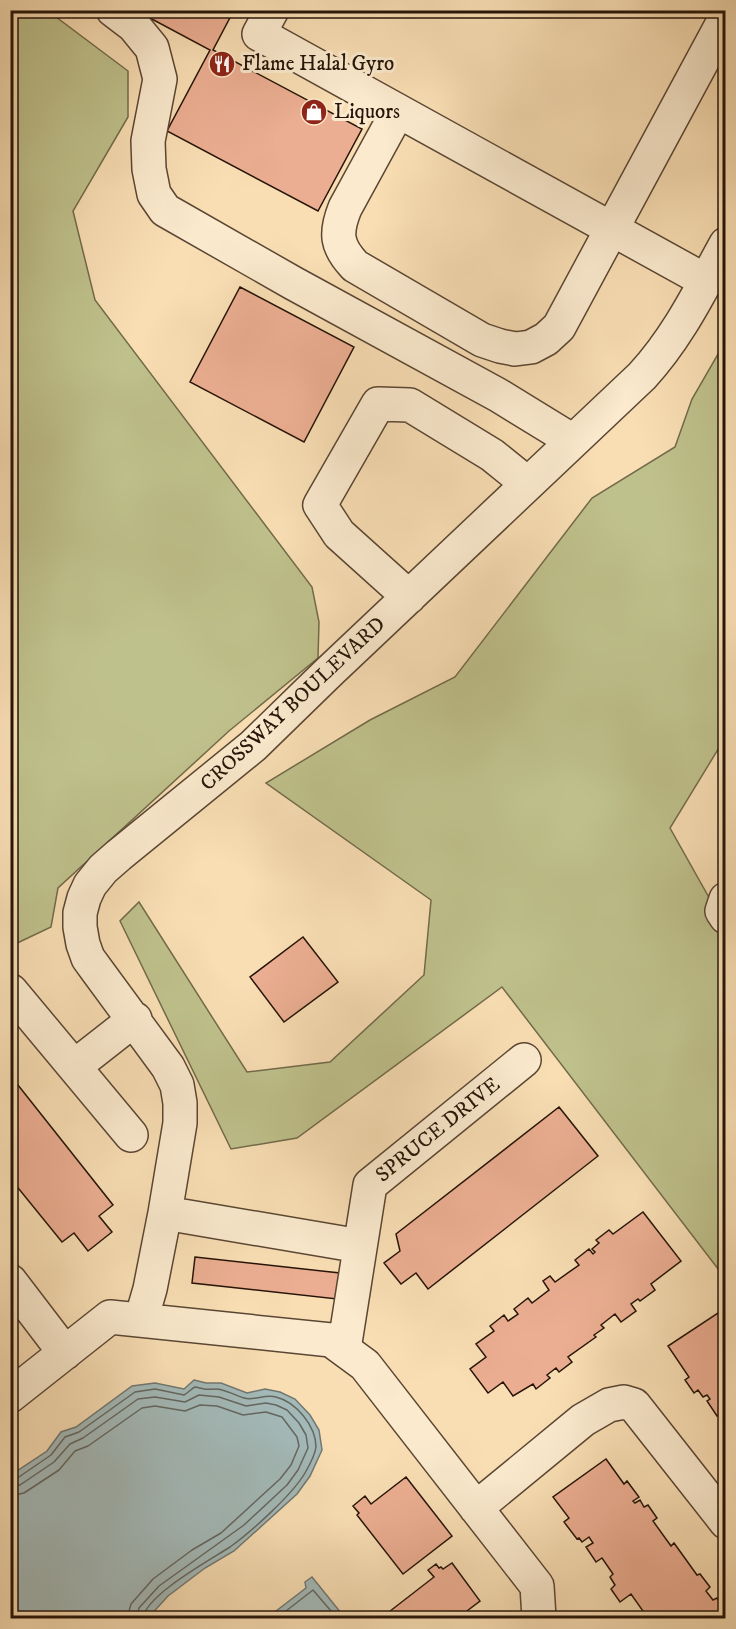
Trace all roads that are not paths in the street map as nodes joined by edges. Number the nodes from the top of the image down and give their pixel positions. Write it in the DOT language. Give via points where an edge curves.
graph roads {
  1 [pos="113,10"];
  2 [pos="272,10"];
  3 [pos="726,17"];
  4 [pos="398,111"];
  5 [pos="611,229"];
  6 [pos="726,244"];
  7 [pos="706,281"];
  8 [pos="573,441"];
  9 [pos="528,484"];
  10 [pos="409,597"];
  11 [pos="726,899"];
  12 [pos="726,917"];
  13 [pos="11,991"];
  14 [pos="135,1019"];
  15 [pos="524,1060"];
  16 [pos="75,1066"];
  17 [pos="131,1135"];
  18 [pos="165,1213"];
  19 [pos="360,1246"];
  20 [pos="10,1281"];
  21 [pos="141,1320"];
  22 [pos="344,1349"];
  23 [pos="64,1353"];
  24 [pos="10,1396"];
  25 [pos="476,1508"];
  26 [pos="726,1522"];
  27 [pos="539,1618"];
  1 -- 8 [label="street" via="134,26 152,48 160,79 148,141 149,170 154,194 165,210 498,395"];
  2 -- 4 [label="street" via="259,34"];
  3 -- 5 [label="street"];
  4 -- 5 [label="street"];
  4 -- 5 [label="street" via="345,208 338,224 338,240 355,266 482,340 515,349 531,347 546,339 559,327"];
  5 -- 7 [label="street"];
  6 -- 7 [label="street, CROSSWAY BOULEVARD"];
  7 -- 8 [label="street, CROSSWAY BOULEVARD" via="658,359"];
  8 -- 9 [label="street, CROSSWAY BOULEVARD"];
  9 -- 10 [label="street, CROSSWAY BOULEVARD"];
  9 -- 10 [label="street" via="501,461 410,405 378,404 320,505 339,534"];
  10 -- 14 [label="street, CROSSWAY BOULEVARD" via="253,746 119,855 90,885 80,913 83,944 92,964"];
  11 -- 12 [label="street" via="722,911"];
  13 -- 16 [label="street"];
  14 -- 16 [label="street"];
  14 -- 18 [label="street, CROSSWAY BOULEVARD" via="177,1084 180,1123"];
  15 -- 19 [label="street, SPRUCE DRIVE" via="370,1185"];
  16 -- 17 [label="street"];
  18 -- 19 [label="street"];
  18 -- 21 [label="street, CROSSWAY BOULEVARD"];
  19 -- 22 [label="street, SPRUCE DRIVE"];
  20 -- 23 [label="street"];
  21 -- 22 [label="street" via="331,1340"];
  21 -- 23 [label="street" via="110,1317"];
  22 -- 25 [label="street" via="365,1365"];
  23 -- 24 [label="street"];
  25 -- 26 [label="street" via="583,1420 609,1405 624,1402 634,1406"];
  25 -- 27 [label="street" via="537,1586"];
}
